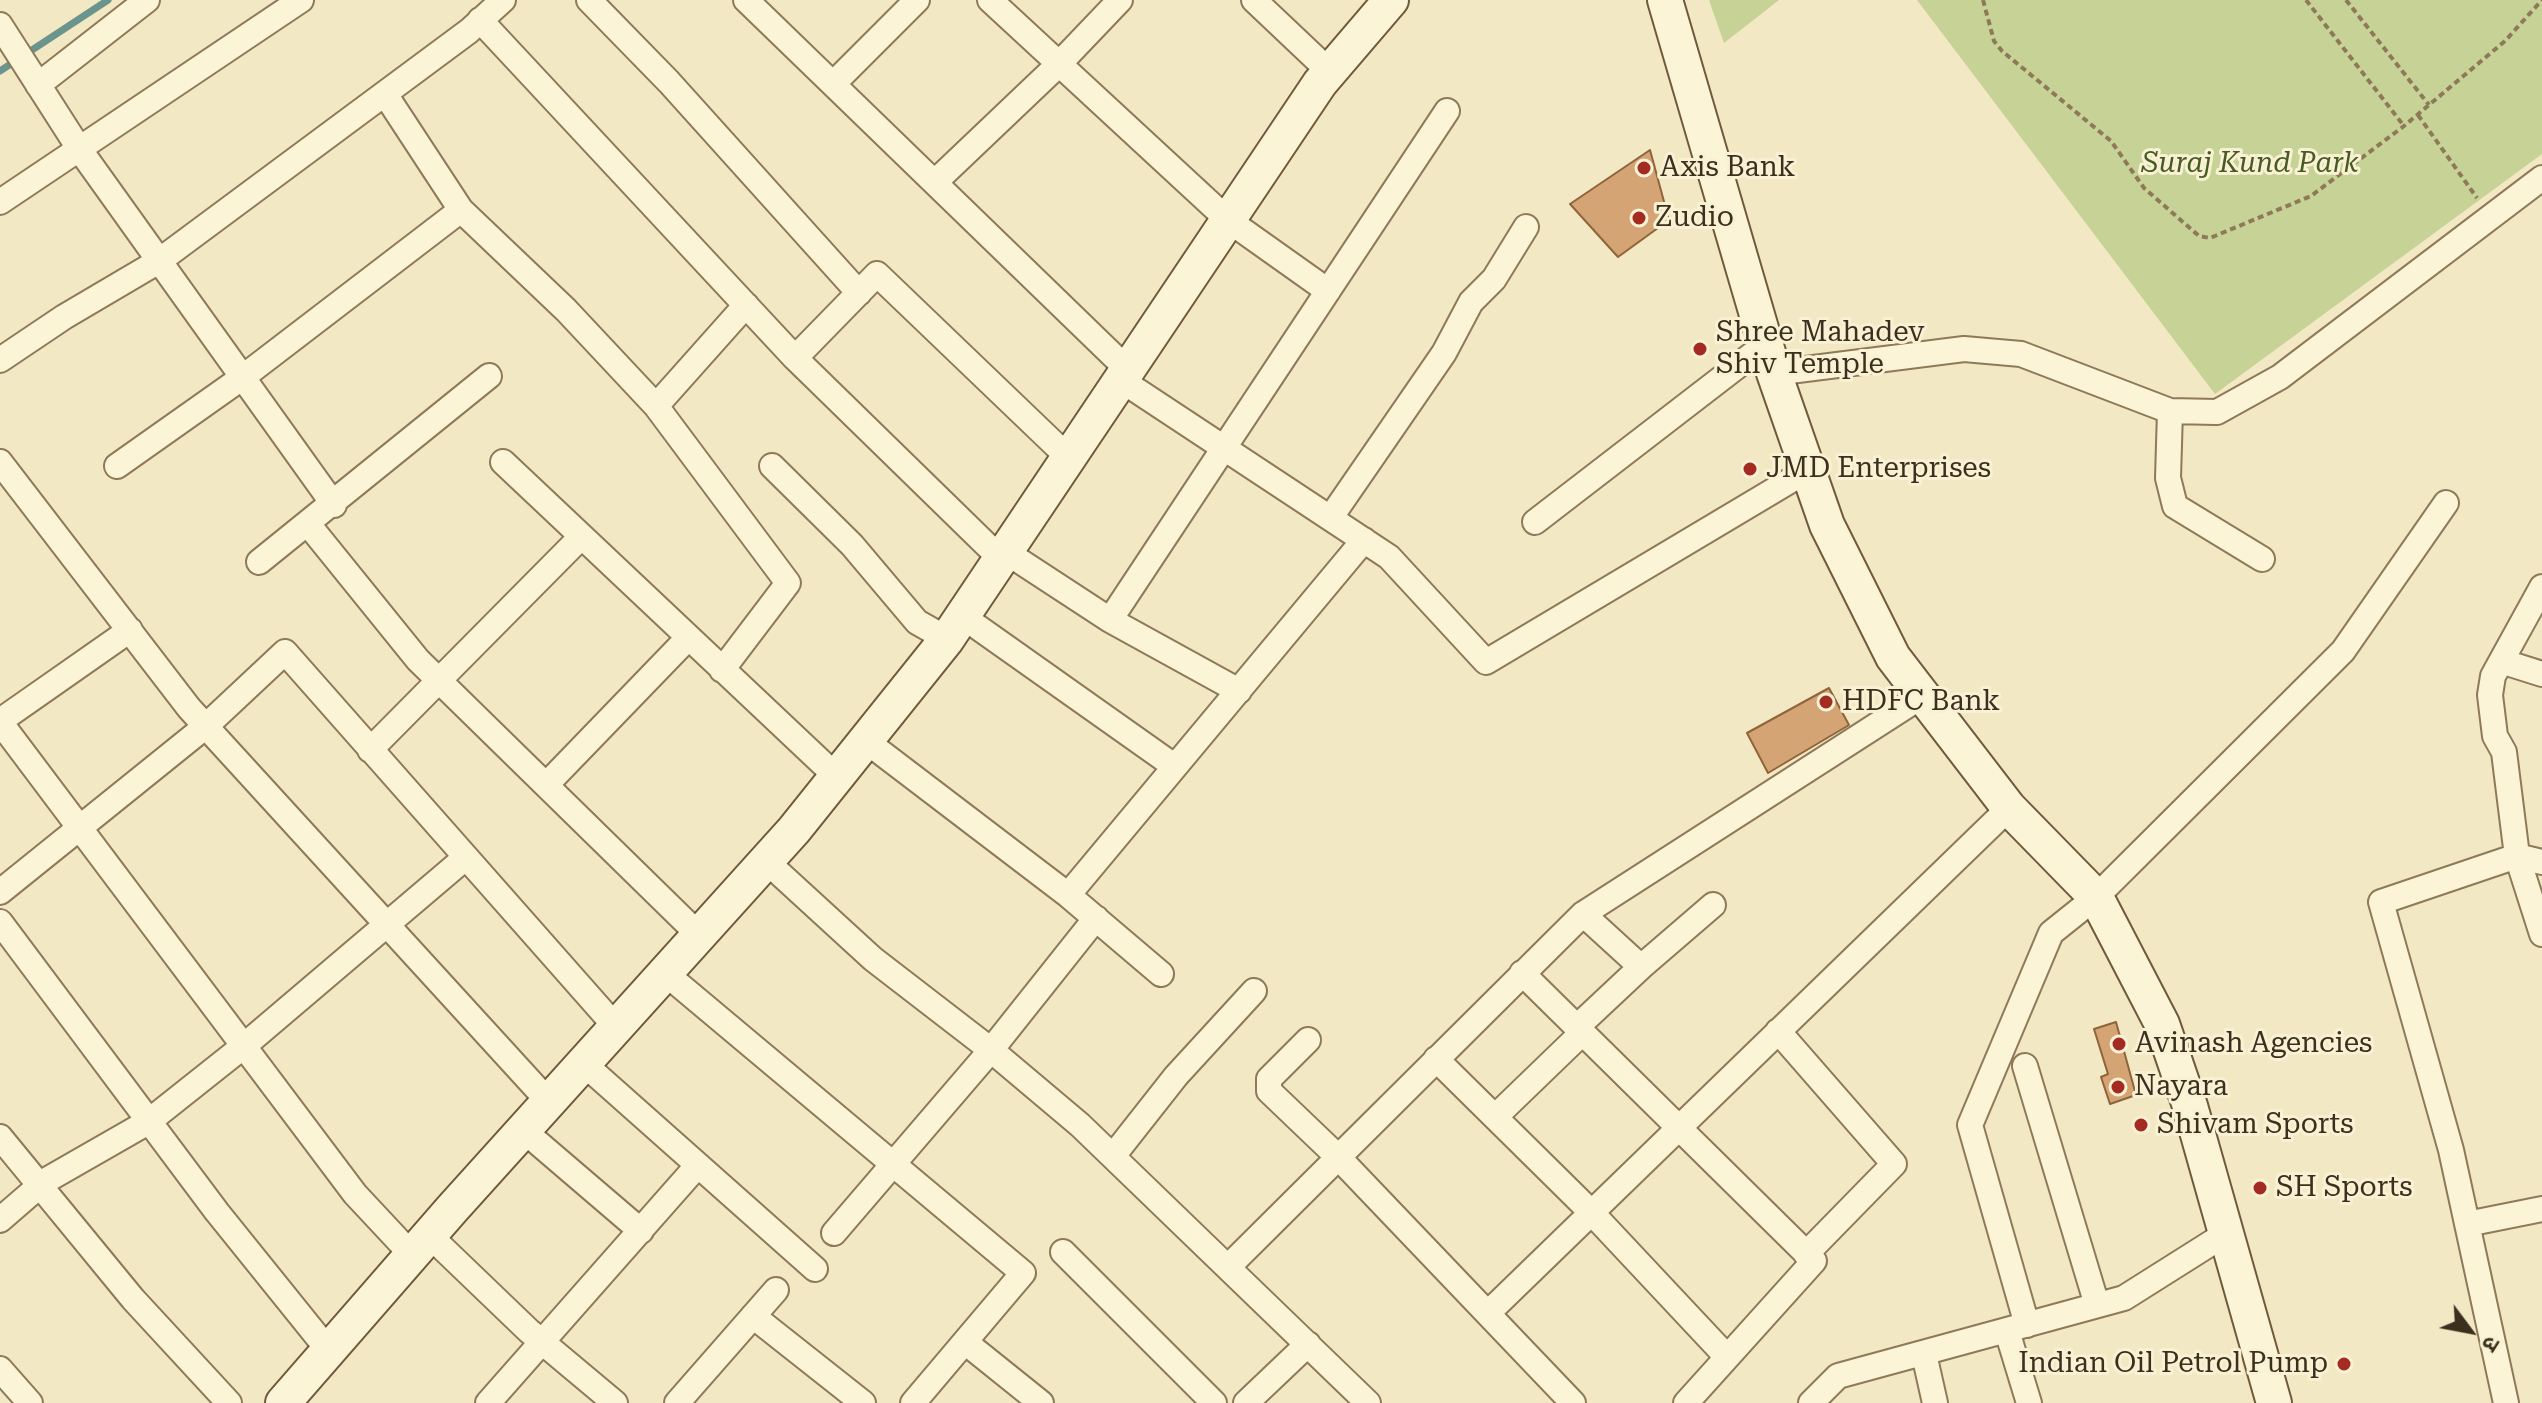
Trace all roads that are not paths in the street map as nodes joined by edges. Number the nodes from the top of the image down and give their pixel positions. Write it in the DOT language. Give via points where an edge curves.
graph roads {
  1 [pos="147,0"];
  2 [pos="301,0"];
  3 [pos="503,0"];
  4 [pos="589,0"];
  5 [pos="746,0"];
  6 [pos="917,0"];
  7 [pos="990,0"];
  8 [pos="1120,0"];
  9 [pos="1254,0"];
  10 [pos="1391,0"];
  11 [pos="1665,0"];
  12 [pos="480,20"];
  13 [pos="5,33"];
  14 [pos="1058,65"];
  15 [pos="1330,72"];
  16 [pos="33,78"];
  17 [pos="833,84"];
  18 [pos="385,94"];
  19 [pos="1447,111"];
  20 [pos="80,150"];
  21 [pos="2542,178"];
  22 [pos="935,182"];
  23 [pos="0,202"];
  24 [pos="461,210"];
  25 [pos="1228,220"];
  26 [pos="1526,227"];
  27 [pos="159,261"];
  28 [pos="1328,291"];
  29 [pos="859,293"];
  30 [pos="746,305"];
  31 [pos="795,358"];
  32 [pos="1770,359"];
  33 [pos="0,360"];
  34 [pos="1125,375"];
  35 [pos="489,376"];
  36 [pos="243,377"];
  37 [pos="656,406"];
  38 [pos="2170,411"];
  39 [pos="1223,446"];
  40 [pos="1069,458"];
  41 [pos="0,462"];
  42 [pos="503,462"];
  43 [pos="117,466"];
  44 [pos="772,466"];
  45 [pos="1808,470"];
  46 [pos="2446,503"];
  47 [pos="334,505"];
  48 [pos="1331,517"];
  49 [pos="1535,522"];
  50 [pos="308,524"];
  51 [pos="581,537"];
  52 [pos="1364,540"];
  53 [pos="1004,555"];
  54 [pos="2262,559"];
  55 [pos="259,562"];
  56 [pos="2542,587"];
  57 [pos="1110,620"];
  58 [pos="954,628"];
  59 [pos="130,630"];
  60 [pos="688,638"];
  61 [pos="2504,662"];
  62 [pos="722,670"];
  63 [pos="2542,674"];
  64 [pos="438,679"];
  65 [pos="1239,691"];
  66 [pos="1922,696"];
  67 [pos="0,722"];
  68 [pos="206,726"];
  69 [pos="866,741"];
  70 [pos="370,750"];
  71 [pos="1174,766"];
  72 [pos="837,777"];
  73 [pos="546,785"];
  74 [pos="2009,808"];
  75 [pos="77,827"];
  76 [pos="2517,856"];
  77 [pos="465,858"];
  78 [pos="766,861"];
  79 [pos="2542,862"];
  80 [pos="0,892"];
  81 [pos="1068,895"];
  82 [pos="2096,897"];
  83 [pos="1713,905"];
  84 [pos="1583,914"];
  85 [pos="1096,918"];
  86 [pos="0,922"];
  87 [pos="387,926"];
  88 [pos="2542,934"];
  89 [pos="699,935"];
  90 [pos="1641,967"];
  91 [pos="665,973"];
  92 [pos="1522,973"];
  93 [pos="1161,974"];
  94 [pos="1254,991"];
  95 [pos="616,1027"];
  96 [pos="1579,1030"];
  97 [pos="1778,1031"];
  98 [pos="1308,1040"];
  99 [pos="245,1045"];
  100 [pos="991,1050"];
  101 [pos="1436,1059"];
  102 [pos="583,1063"];
  103 [pos="2025,1066"];
  104 [pos="549,1102"];
  105 [pos="1495,1117"];
  106 [pos="148,1122"];
  107 [pos="1678,1127"];
  108 [pos="523,1130"];
  109 [pos="0,1137"];
  110 [pos="1113,1156"];
  111 [pos="1338,1157"];
  112 [pos="894,1162"];
  113 [pos="698,1165"];
  114 [pos="40,1186"];
  115 [pos="2542,1209"];
  116 [pos="1591,1212"];
  117 [pos="0,1220"];
  118 [pos="2467,1224"];
  119 [pos="641,1231"];
  120 [pos="834,1233"];
  121 [pos="2227,1233"];
  122 [pos="420,1245"];
  123 [pos="1063,1252"];
  124 [pos="1806,1254"];
  125 [pos="1229,1266"];
  126 [pos="815,1269"];
  127 [pos="776,1290"];
  128 [pos="2097,1305"];
  129 [pos="1488,1313"];
  130 [pos="753,1316"];
  131 [pos="2017,1328"];
  132 [pos="541,1341"];
  133 [pos="965,1342"];
  134 [pos="1308,1344"];
  135 [pos="329,1351"];
  136 [pos="1924,1354"];
  137 [pos="1727,1357"];
  138 [pos="0,1369"];
  139 [pos="30,1403"];
  140 [pos="229,1403"];
  141 [pos="283,1403"];
  142 [pos="488,1403"];
  143 [pos="615,1403"];
  144 [pos="677,1403"];
  145 [pos="863,1403"];
  146 [pos="913,1403"];
  147 [pos="1041,1403"];
  148 [pos="1214,1403"];
  149 [pos="1246,1403"];
  150 [pos="1368,1403"];
  151 [pos="1573,1403"];
  152 [pos="1686,1403"];
  153 [pos="1811,1403"];
  154 [pos="1935,1403"];
  155 [pos="2029,1403"];
  156 [pos="2274,1403"];
  157 [pos="2506,1403"];
  1 -- 16 [label="street"];
  2 -- 20 [label="street"];
  3 -- 12 [label="street"];
  4 -- 29 [label="street"];
  5 -- 17 [label="street"];
  6 -- 17 [label="street"];
  7 -- 14 [label="street"];
  8 -- 14 [label="street"];
  9 -- 15 [label="street"];
  10 -- 15 [label="street"];
  11 -- 32 [label="street"];
  12 -- 18 [label="street"];
  12 -- 30 [label="street"];
  13 -- 16 [label="street"];
  14 -- 22 [label="street"];
  14 -- 25 [label="street"];
  15 -- 25 [label="street"];
  16 -- 20 [label="street"];
  17 -- 22 [label="street"];
  18 -- 24 [label="street"];
  18 -- 27 [label="street"];
  19 -- 28 [label="street"];
  20 -- 23 [label="street"];
  20 -- 27 [label="street"];
  21 -- 38 [label="street" via="2280,377 2217,412"];
  22 -- 34 [label="street"];
  24 -- 36 [label="street"];
  24 -- 37 [label="street"];
  25 -- 28 [label="street"];
  25 -- 34 [label="street"];
  26 -- 48 [label="street"];
  27 -- 33 [label="street"];
  27 -- 36 [label="street"];
  28 -- 39 [label="street"];
  29 -- 31 [label="street"];
  29 -- 40 [label="street" via="877,274"];
  30 -- 31 [label="street"];
  30 -- 37 [label="street"];
  31 -- 53 [label="street"];
  32 -- 38 [label="street" via="1964,349 2021,354"];
  32 -- 45 [label="street"];
  32 -- 49 [label="street"];
  34 -- 39 [label="street"];
  34 -- 40 [label="street"];
  35 -- 47 [label="street"];
  36 -- 43 [label="street"];
  36 -- 47 [label="street"];
  37 -- 62 [label="street" via="788,583"];
  38 -- 54 [label="street" via="2168,478 2175,506"];
  39 -- 48 [label="street"];
  39 -- 57 [label="street"];
  40 -- 53 [label="street"];
  41 -- 59 [label="street"];
  42 -- 51 [label="street"];
  44 -- 58 [label="street" via="852,545 917,622"];
  45 -- 52 [label="street" via="1486,662 1389,557"];
  45 -- 66 [label="street" via="1827,525 1893,657"];
  46 -- 82 [label="street" via="2343,651"];
  47 -- 50 [label="street"];
  48 -- 52 [label="street"];
  50 -- 55 [label="street"];
  50 -- 64 [label="street"];
  51 -- 60 [label="street"];
  51 -- 64 [label="street"];
  52 -- 65 [label="street"];
  53 -- 57 [label="street"];
  53 -- 58 [label="street"];
  56 -- 61 [label="street"];
  57 -- 65 [label="street"];
  58 -- 69 [label="street"];
  58 -- 71 [label="street"];
  59 -- 67 [label="street"];
  59 -- 68 [label="street"];
  60 -- 62 [label="street"];
  60 -- 73 [label="street"];
  61 -- 63 [label="street"];
  61 -- 76 [label="street" via="2493,676 2490,695 2495,736 2504,752"];
  62 -- 72 [label="street"];
  64 -- 70 [label="street"];
  64 -- 73 [label="street"];
  65 -- 71 [label="street"];
  66 -- 74 [label="street"];
  66 -- 84 [label="street"];
  67 -- 75 [label="street"];
  68 -- 70 [label="street" via="285,652"];
  68 -- 75 [label="street"];
  68 -- 87 [label="street"];
  69 -- 72 [label="street"];
  69 -- 81 [label="street"];
  70 -- 77 [label="street"];
  71 -- 81 [label="street"];
  72 -- 78 [label="street"];
  73 -- 89 [label="street"];
  74 -- 82 [label="street"];
  74 -- 97 [label="street"];
  75 -- 80 [label="street"];
  75 -- 99 [label="street"];
  76 -- 79 [label="street"];
  76 -- 88 [label="street"];
  76 -- 118 [label="street" via="2381,902"];
  77 -- 87 [label="street"];
  77 -- 95 [label="street"];
  78 -- 89 [label="street"];
  78 -- 100 [label="street" via="873,959"];
  81 -- 85 [label="street"];
  82 -- 121 [label="street" via="2162,1024"];
  82 -- 131 [label="street" via="2051,933 1970,1125"];
  83 -- 90 [label="street"];
  84 -- 90 [label="street"];
  84 -- 92 [label="street"];
  85 -- 93 [label="street"];
  85 -- 100 [label="street"];
  86 -- 106 [label="street"];
  87 -- 99 [label="street"];
  87 -- 104 [label="street"];
  89 -- 91 [label="street"];
  90 -- 96 [label="street"];
  91 -- 95 [label="street"];
  91 -- 112 [label="street"];
  92 -- 96 [label="street"];
  92 -- 101 [label="street"];
  94 -- 110 [label="street" via="1176,1076"];
  95 -- 102 [label="street"];
  96 -- 105 [label="street"];
  96 -- 107 [label="street"];
  97 -- 107 [label="street"];
  97 -- 124 [label="street" via="1894,1164"];
  98 -- 111 [label="street" via="1269,1079 1269,1091"];
  99 -- 106 [label="street"];
  99 -- 122 [label="street" via="355,1194"];
  100 -- 110 [label="street"];
  100 -- 112 [label="street"];
  101 -- 105 [label="street"];
  101 -- 111 [label="street"];
  102 -- 104 [label="street"];
  102 -- 113 [label="street"];
  103 -- 128 [label="street"];
  104 -- 108 [label="street"];
  105 -- 116 [label="street"];
  106 -- 114 [label="street"];
  106 -- 135 [label="street"];
  107 -- 116 [label="street"];
  107 -- 124 [label="street"];
  108 -- 119 [label="street"];
  108 -- 122 [label="street"];
  109 -- 114 [label="street"];
  110 -- 125 [label="street"];
  111 -- 125 [label="street"];
  111 -- 129 [label="street"];
  112 -- 120 [label="street"];
  112 -- 133 [label="street" via="1023,1273"];
  113 -- 119 [label="street"];
  113 -- 126 [label="street"];
  114 -- 117 [label="street"];
  114 -- 140 [label="street" via="133,1299"];
  115 -- 118 [label="street"];
  116 -- 129 [label="street"];
  116 -- 137 [label="street"];
  118 -- 157 [label="street"];
  119 -- 132 [label="street"];
  121 -- 128 [label="street" via="2124,1298"];
  121 -- 156 [label="street"];
  122 -- 132 [label="street"];
  122 -- 135 [label="street"];
  123 -- 148 [label="street"];
  124 -- 137 [label="street" via="1814,1261"];
  125 -- 134 [label="street"];
  127 -- 130 [label="street"];
  128 -- 131 [label="street"];
  129 -- 151 [label="street"];
  130 -- 144 [label="street"];
  130 -- 145 [label="street"];
  131 -- 136 [label="street"];
  131 -- 155 [label="street"];
  132 -- 142 [label="street"];
  132 -- 143 [label="street"];
  133 -- 146 [label="street"];
  133 -- 147 [label="street"];
  134 -- 149 [label="street"];
  134 -- 150 [label="street"];
  135 -- 141 [label="street"];
  136 -- 153 [label="street" via="1838,1376"];
  136 -- 154 [label="street"];
  137 -- 152 [label="street"];
  138 -- 139 [label="street"];
}
